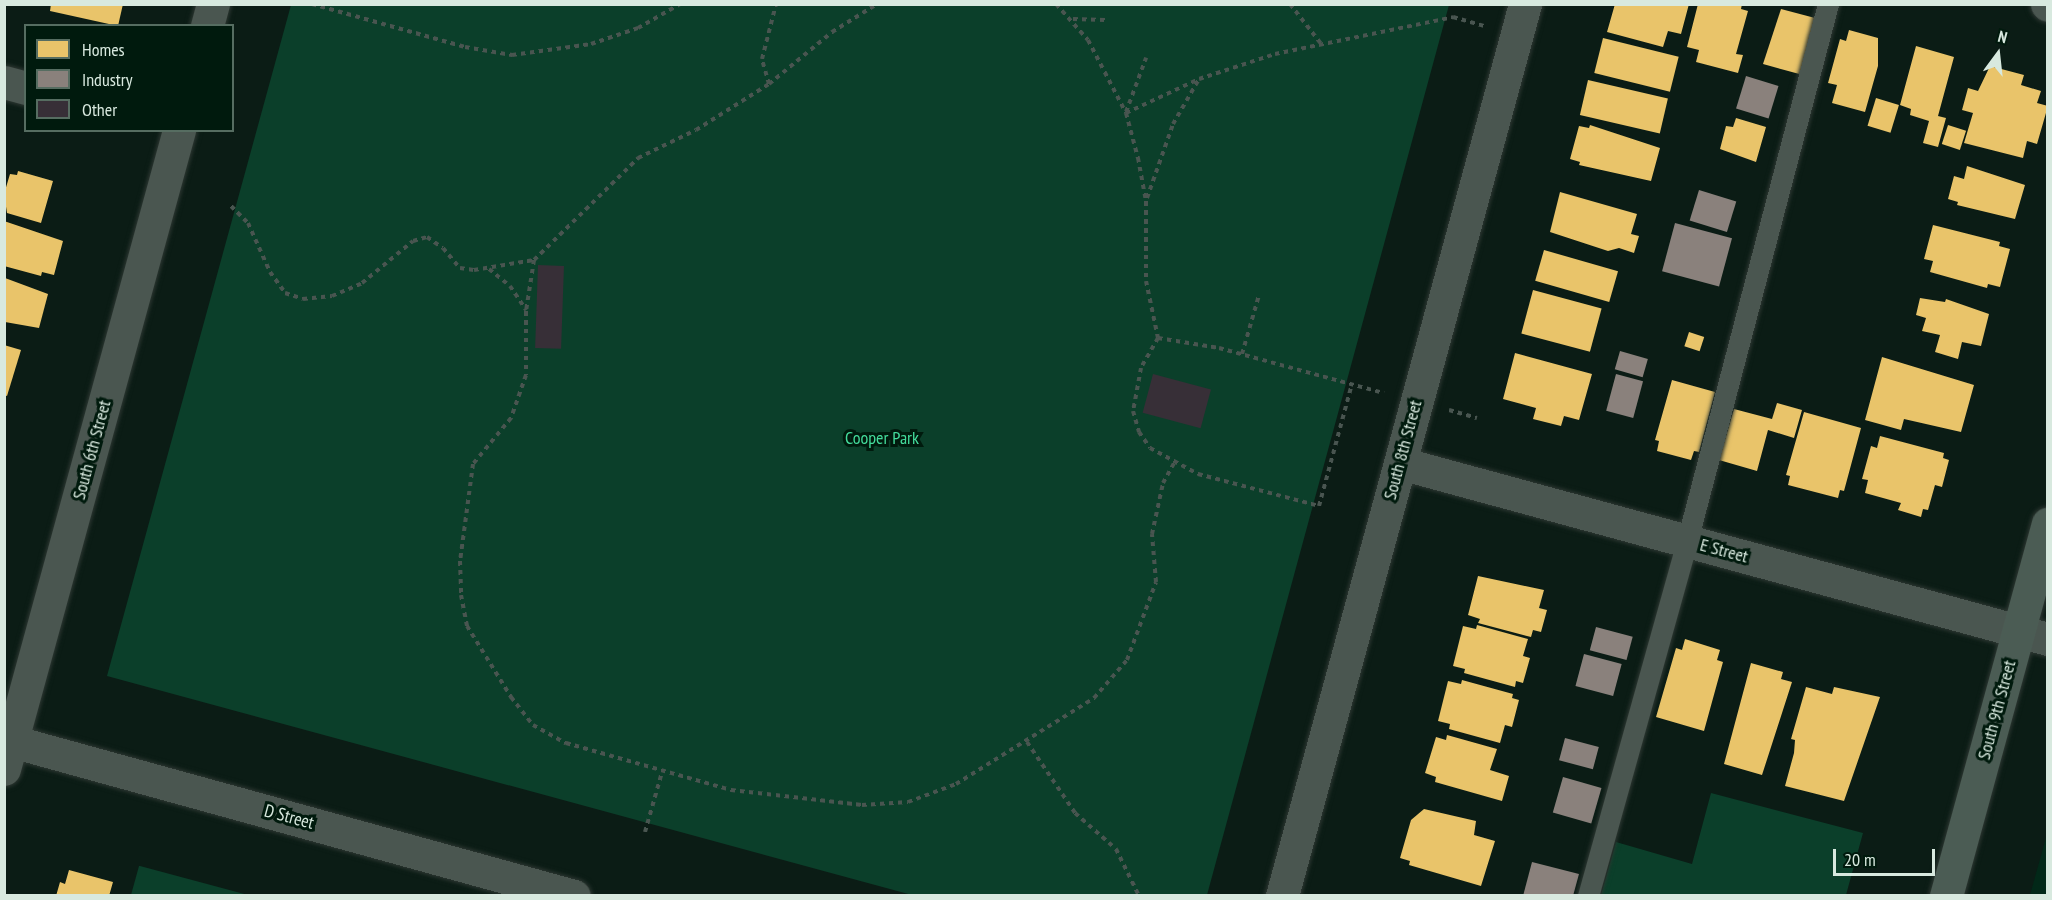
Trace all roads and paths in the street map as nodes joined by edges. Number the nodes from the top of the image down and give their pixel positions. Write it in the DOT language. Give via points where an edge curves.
graph roads {
  1 [pos="213,4"];
  2 [pos="312,4"];
  3 [pos="680,4"];
  4 [pos="776,4"];
  5 [pos="877,4"];
  6 [pos="1056,4"];
  7 [pos="1290,4"];
  8 [pos="1525,4"];
  9 [pos="1828,4"];
  10 [pos="1453,17"];
  11 [pos="1073,19"];
  12 [pos="1105,20"];
  13 [pos="208,24"];
  14 [pos="1322,45"];
  15 [pos="1146,58"];
  16 [pos="1199,79"];
  17 [pos="4,82"];
  18 [pos="769,84"];
  19 [pos="24,87"];
  20 [pos="1126,113"];
  21 [pos="178,132"];
  22 [pos="1146,201"];
  23 [pos="231,206"];
  24 [pos="534,260"];
  25 [pos="489,268"];
  26 [pos="1259,295"];
  27 [pos="526,311"];
  28 [pos="1158,338"];
  29 [pos="1242,354"];
  30 [pos="1174,463"];
  31 [pos="1400,463"];
  32 [pos="2048,524"];
  33 [pos="1687,541"];
  34 [pos="2033,635"];
  35 [pos="1027,742"];
  36 [pos="7,750"];
  37 [pos="662,771"];
  38 [pos="645,831"];
  39 [pos="574,896"];
  40 [pos="1139,896"];
  41 [pos="1282,896"];
  42 [pos="1588,896"];
  43 [pos="1946,896"];
  1 -- 13 [label="street"];
  2 -- 3 [label="path" via="465,47 512,55 591,44 638,28"];
  4 -- 18 [label="path" via="762,59"];
  5 -- 18 [label="path" via="832,32"];
  6 -- 11 [label="path"];
  7 -- 14 [label="path"];
  8 -- 31 [label="street, South 8th Street"];
  9 -- 33 [label="lane"];
  10 -- 14 [label="path"];
  11 -- 12 [label="path"];
  11 -- 20 [label="path"];
  14 -- 16 [label="path" via="1275,54"];
  15 -- 20 [label="path"];
  16 -- 20 [label="path"];
  16 -- 22 [label="path" via="1173,124"];
  17 -- 19 [label="street"];
  18 -- 24 [label="path" via="696,130 639,158"];
  20 -- 22 [label="path"];
  21 -- 36 [label="street, South 6th Street"];
  22 -- 28 [label="path" via="1146,271"];
  23 -- 25 [label="path" via="248,223 270,272 285,293 303,299 332,296 362,283 413,241 427,237 460,268"];
  24 -- 25 [label="path"];
  24 -- 27 [label="path"];
  25 -- 27 [label="path" via="510,286"];
  26 -- 29 [label="path"];
  27 -- 37 [label="path" via="526,375 520,397 511,418 473,464 460,561 467,626 533,725 566,744"];
  28 -- 29 [label="path"];
  28 -- 30 [label="path" via="1141,368 1133,411 1139,432 1150,448"];
  29 -- 30 [label="path" via="1352,384 1319,506 1198,474"];
  30 -- 35 [label="path" via="1163,483 1152,534 1156,582 1127,660 1094,698"];
  31 -- 33 [label="street, E Street"];
  31 -- 41 [label="street, South 8th Street"];
  32 -- 34 [label="main road, South 9th Street"];
  33 -- 34 [label="street, E Street"];
  33 -- 42 [label="lane"];
  34 -- 43 [label="main road, South 9th Street"];
  35 -- 37 [label="path" via="956,784 908,802 862,805 731,790"];
  35 -- 40 [label="path" via="1075,813 1116,849"];
  36 -- 39 [label="street, D Street"];
  37 -- 38 [label="path"];
}
